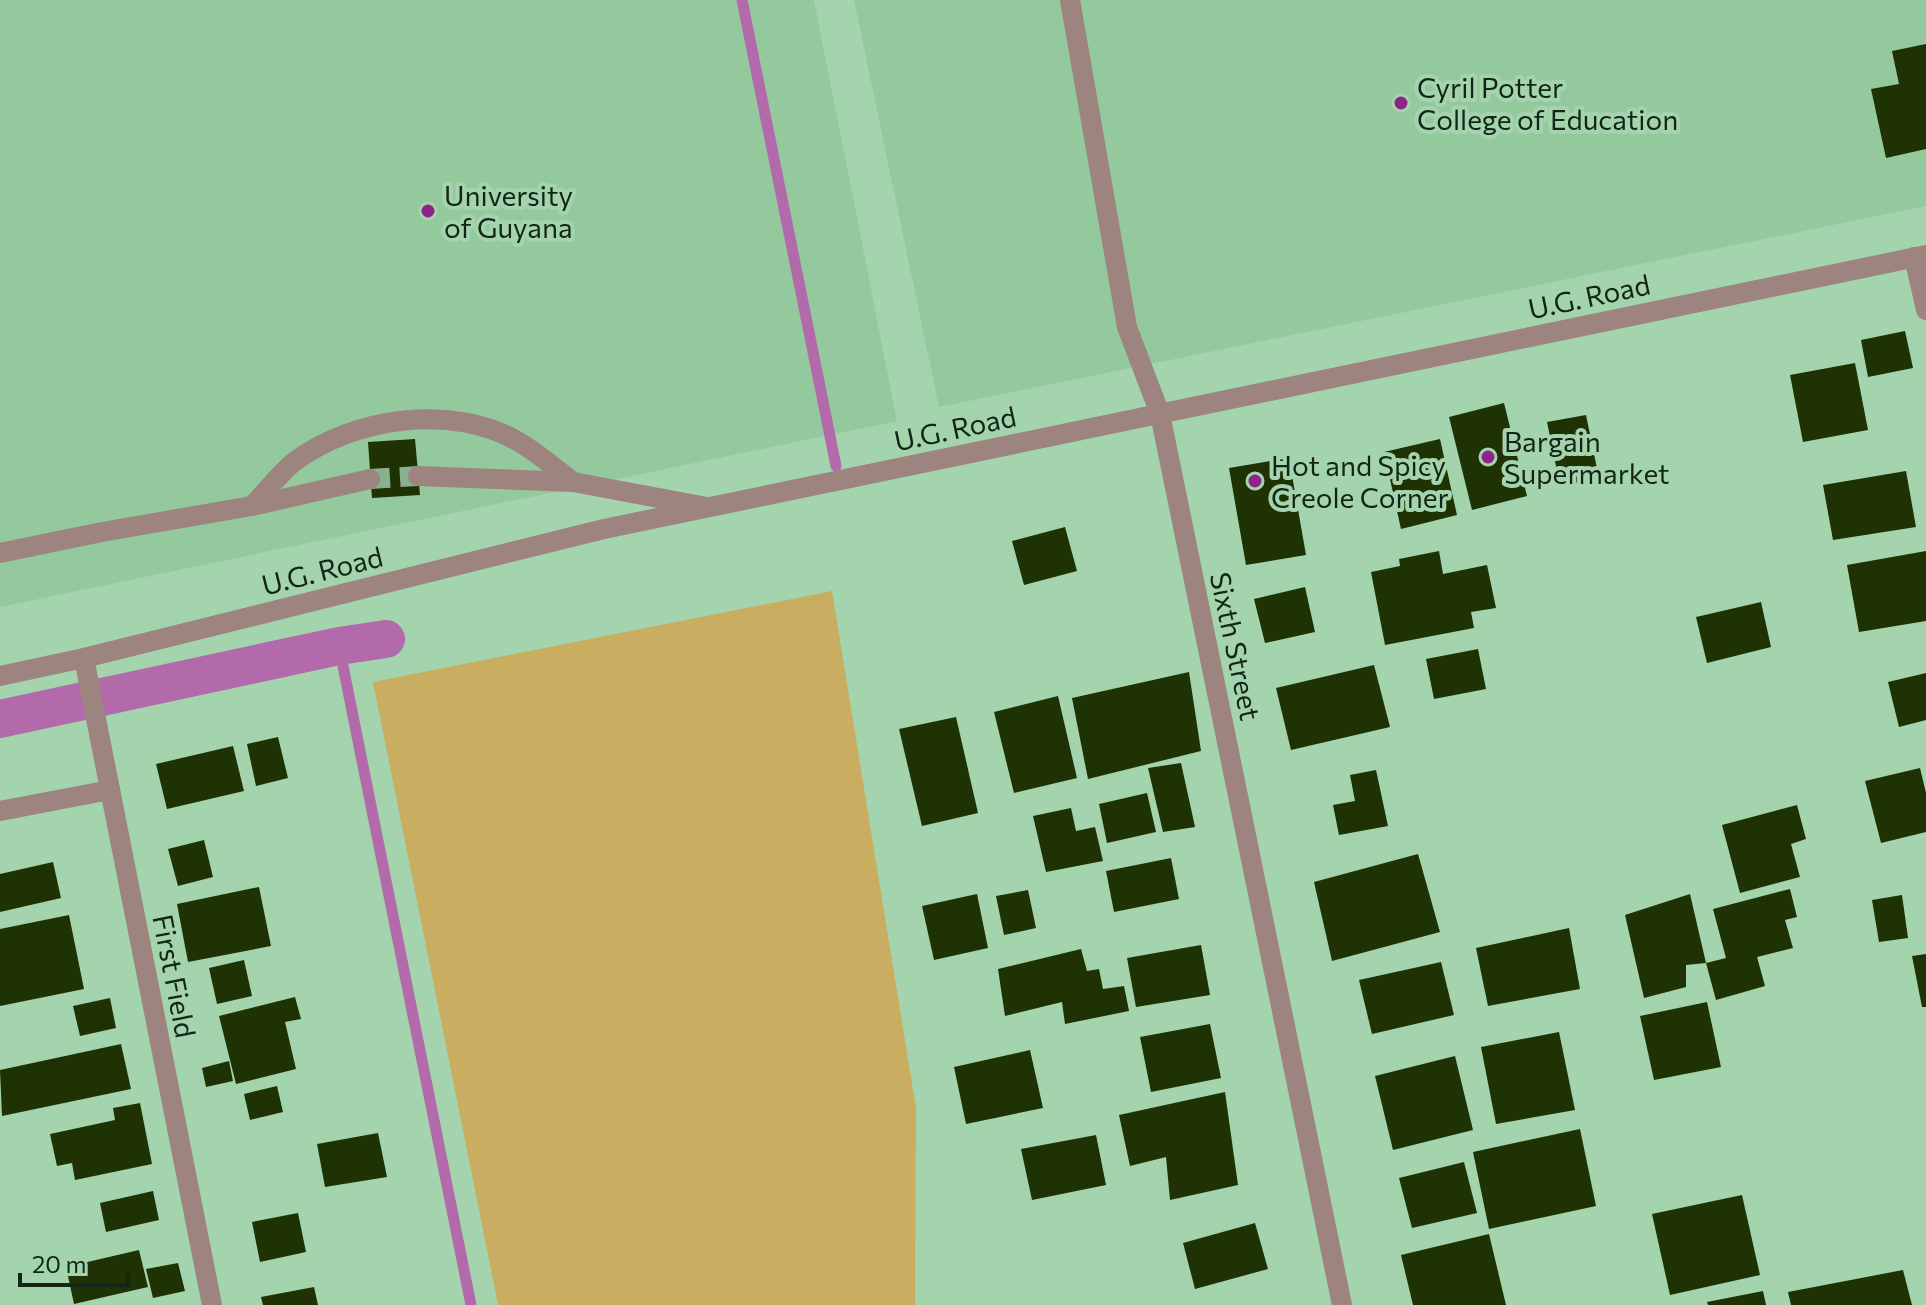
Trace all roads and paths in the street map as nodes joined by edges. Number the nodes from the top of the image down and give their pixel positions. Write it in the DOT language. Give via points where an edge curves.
graph roads {
  1 [pos="1070,0"];
  2 [pos="1920,256"];
  3 [pos="1926,310"];
  4 [pos="1160,414"];
  5 [pos="418,476"];
  6 [pos="370,479"];
  7 [pos="573,482"];
  8 [pos="252,506"];
  9 [pos="711,508"];
  10 [pos="0,553"];
  11 [pos="84,658"];
  12 [pos="0,676"];
  13 [pos="110,790"];
  14 [pos="0,811"];
  15 [pos="212,1305"];
  16 [pos="1342,1305"];
  1 -- 4 [label="street, Sixth Street" via="1127,327"];
  2 -- 3 [label="street"];
  2 -- 4 [label="street, U.G. Road"];
  4 -- 9 [label="street, U.G. Road"];
  4 -- 16 [label="street, Sixth Street"];
  5 -- 7 [label="street"];
  6 -- 8 [label="street"];
  7 -- 8 [label="street" via="518,441 494,431 459,422 409,419 367,426 331,440 293,463"];
  7 -- 9 [label="street"];
  8 -- 10 [label="street"];
  9 -- 11 [label="street, U.G. Road" via="604,529"];
  11 -- 12 [label="street, U.G. Road"];
  11 -- 13 [label="street, First Field"];
  13 -- 14 [label="street"];
  13 -- 15 [label="street, First Field"];
}
